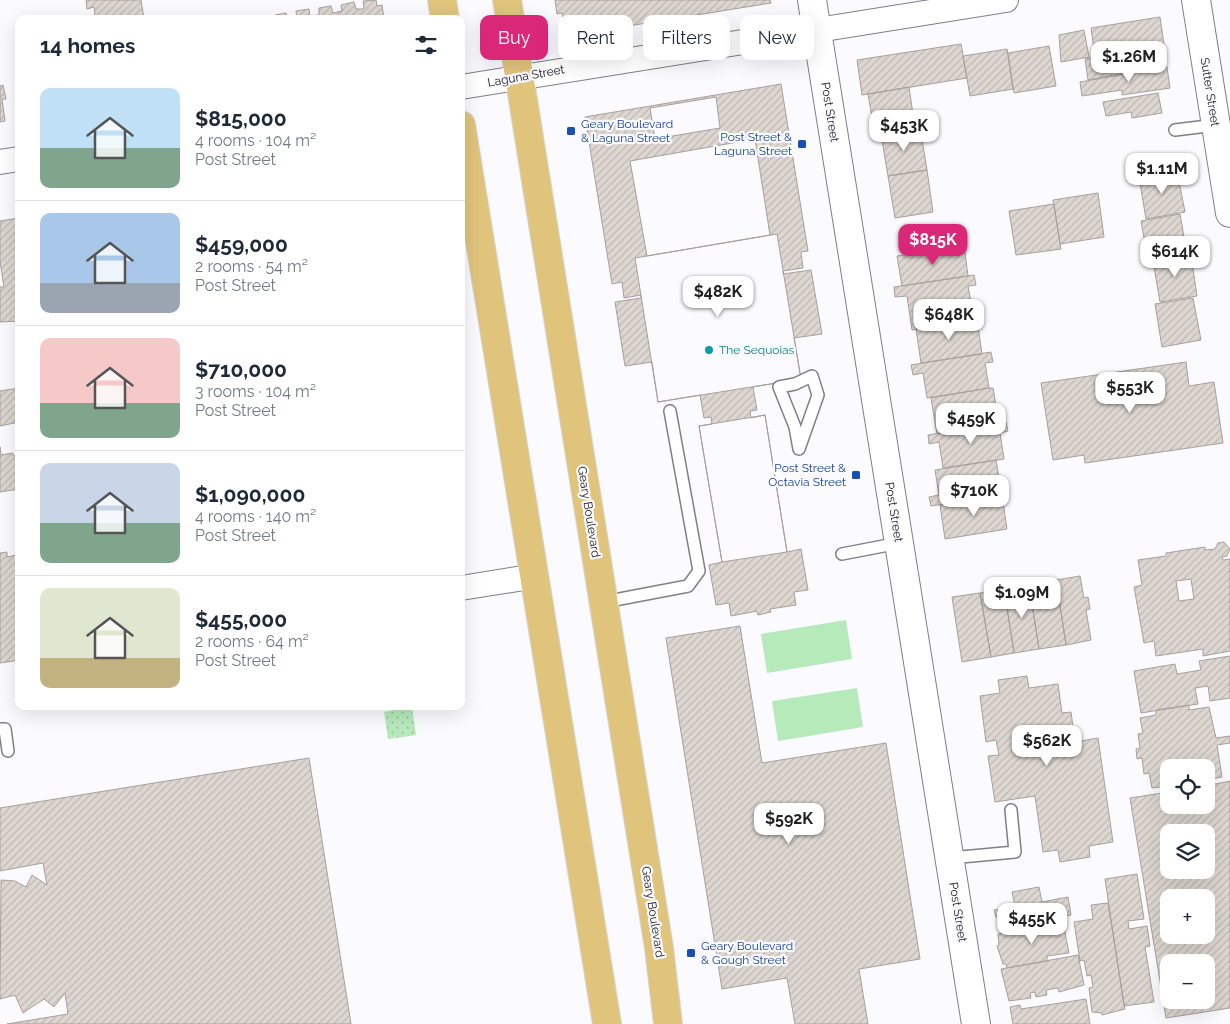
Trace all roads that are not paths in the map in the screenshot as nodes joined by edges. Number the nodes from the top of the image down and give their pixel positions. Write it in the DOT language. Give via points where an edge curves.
graph roads {
  1 [pos="442,0"];
  2 [pos="507,0"];
  3 [pos="812,0"];
  4 [pos="1006,0"];
  5 [pos="1196,0"];
  6 [pos="444,15"];
  7 [pos="817,30"];
  8 [pos="519,77"];
  9 [pos="465,86"];
  10 [pos="1216,125"];
  11 [pos="1175,130"];
  12 [pos="465,149"];
  13 [pos="15,160"];
  14 [pos="0,162"];
  15 [pos="1230,213"];
  16 [pos="670,411"];
  17 [pos="799,449"];
  18 [pos="899,543"];
  19 [pos="842,554"];
  20 [pos="536,576"];
  21 [pos="465,587"];
  22 [pos="604,602"];
  23 [pos="0,729"];
  24 [pos="8,750"];
  25 [pos="1011,810"];
  26 [pos="950,858"];
  27 [pos="607,1024"];
  28 [pos="668,1024"];
  29 [pos="976,1024"];
  1 -- 6 [label="main road"];
  2 -- 8 [label="main road, Geary Boulevard"];
  3 -- 7 [label="street, Post Street"];
  4 -- 7 [label="street, Laguna Street"];
  5 -- 10 [label="street, Sutter Street"];
  7 -- 8 [label="street, Laguna Street"];
  7 -- 18 [label="street, Post Street"];
  8 -- 9 [label="street, Laguna Street"];
  8 -- 22 [label="main road, Geary Boulevard"];
  10 -- 11 [label="lane"];
  10 -- 15 [label="street, Sutter Street"];
  12 -- 20 [label="main road"];
  13 -- 14 [label="street"];
  16 -- 22 [label="lane" via="699,571 688,586"];
  17 -- 17 [label="lane" via="818,395 812,376 796,384 779,387 795,427"];
  18 -- 19 [label="lane"];
  18 -- 26 [label="street, Post Street"];
  20 -- 21 [label="street"];
  20 -- 27 [label="main road"];
  22 -- 28 [label="main road, Geary Boulevard"];
  23 -- 24 [label="lane" via="5,728"];
  25 -- 26 [label="lane" via="1015,852"];
  26 -- 29 [label="street, Post Street"];
}
